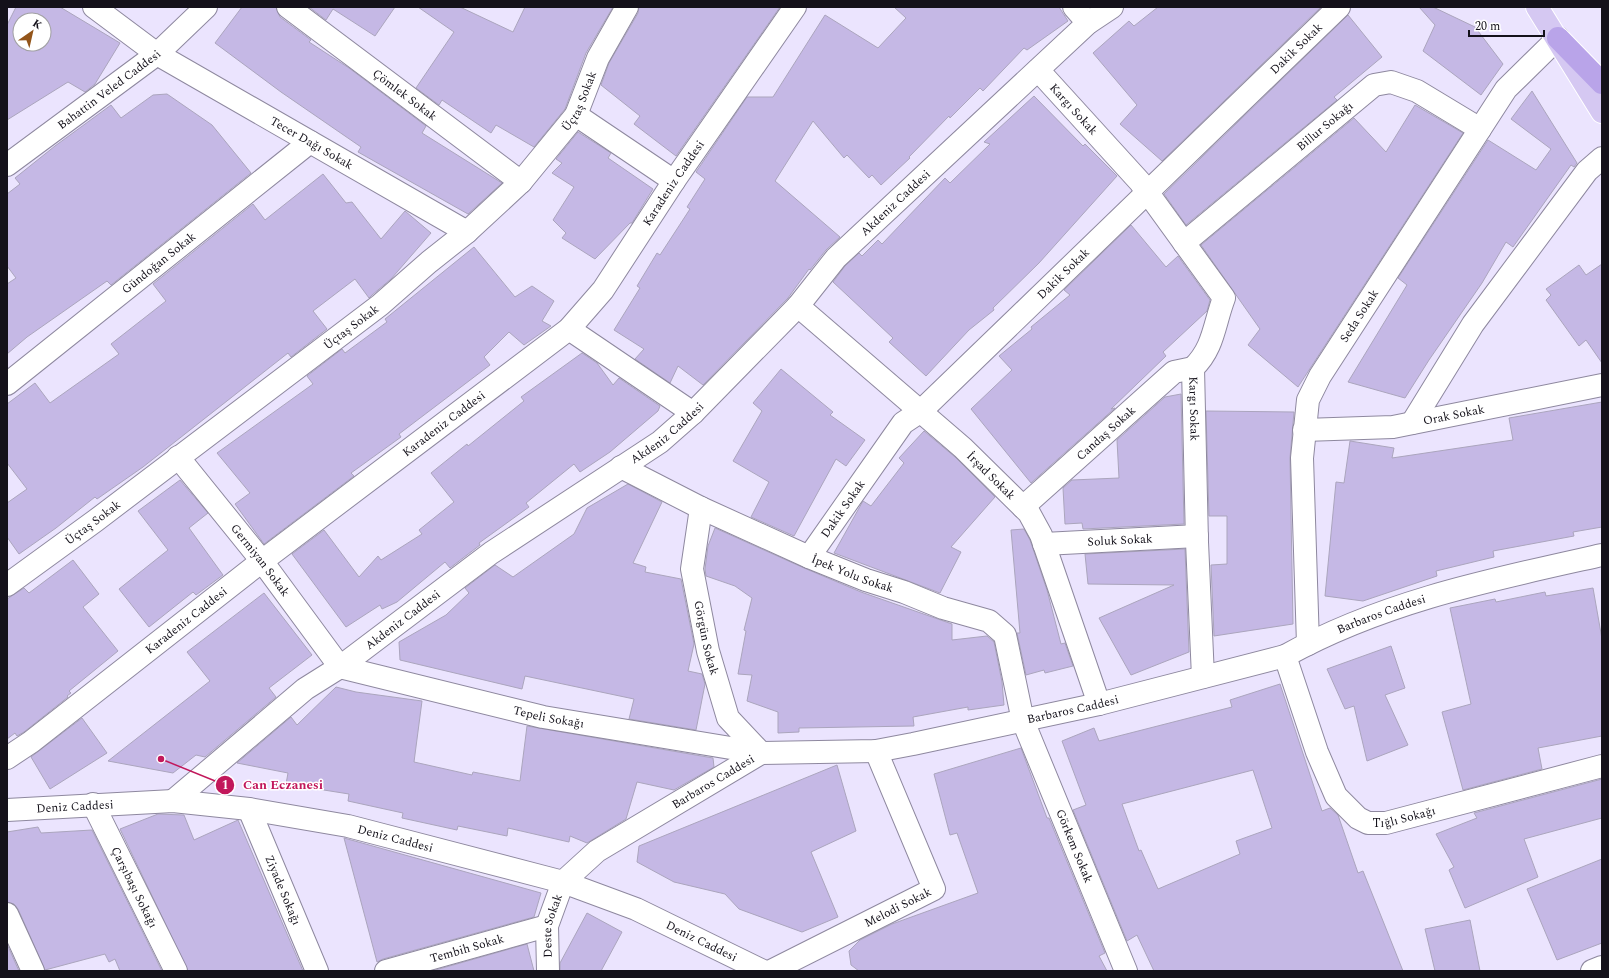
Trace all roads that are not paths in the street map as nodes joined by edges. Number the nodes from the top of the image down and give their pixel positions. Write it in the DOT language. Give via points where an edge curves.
graph roads {
  1 [pos="94,7"];
  2 [pos="206,7"];
  3 [pos="288,7"];
  4 [pos="627,7"];
  5 [pos="795,7"];
  6 [pos="1074,7"];
  7 [pos="1112,7"];
  8 [pos="1339,7"];
  9 [pos="1537,7"];
  10 [pos="1088,23"];
  11 [pos="1558,38"];
  12 [pos="157,54"];
  13 [pos="1038,70"];
  14 [pos="1602,83"];
  15 [pos="1602,112"];
  16 [pos="576,115"];
  17 [pos="1480,129"];
  18 [pos="310,142"];
  19 [pos="1602,158"];
  20 [pos="7,165"];
  21 [pos="674,181"];
  22 [pos="521,182"];
  23 [pos="1148,192"];
  24 [pos="467,232"];
  25 [pos="1184,243"];
  26 [pos="798,306"];
  27 [pos="569,328"];
  28 [pos="1194,368"];
  29 [pos="7,384"];
  30 [pos="1602,385"];
  31 [pos="921,411"];
  32 [pos="693,413"];
  33 [pos="1412,423"];
  34 [pos="1304,430"];
  35 [pos="178,457"];
  36 [pos="621,467"];
  37 [pos="1023,507"];
  38 [pos="701,508"];
  39 [pos="1196,536"];
  40 [pos="1044,544"];
  41 [pos="1602,554"];
  42 [pos="809,557"];
  43 [pos="262,561"];
  44 [pos="7,585"];
  45 [pos="1308,644"];
  46 [pos="1286,656"];
  47 [pos="340,667"];
  48 [pos="1203,677"];
  49 [pos="1099,704"];
  50 [pos="1023,721"];
  51 [pos="876,751"];
  52 [pos="760,753"];
  53 [pos="7,758"];
  54 [pos="1602,766"];
  55 [pos="174,801"];
  56 [pos="93,804"];
  57 [pos="249,809"];
  58 [pos="7,810"];
  59 [pos="563,882"];
  60 [pos="7,914"];
  61 [pos="547,926"];
  62 [pos="1602,967"];
  63 [pos="32,971"];
  64 [pos="176,971"];
  65 [pos="317,971"];
  66 [pos="387,971"];
  67 [pos="548,971"];
  68 [pos="763,971"];
  69 [pos="771,971"];
  70 [pos="1126,971"];
  71 [pos="1592,971"];
  1 -- 12 [label="street, Tecer Dağı Sokak"];
  2 -- 12 [label="street, Bahattin Veled Caddesi"];
  3 -- 22 [label="street, Çömlek Sokak"];
  4 -- 16 [label="street, Üçtaş Sokak" via="598,58"];
  5 -- 21 [label="street, Karadeniz Caddesi"];
  6 -- 10 [label="street"];
  7 -- 10 [label="street, Akdeniz Caddesi"];
  8 -- 23 [label="street, Dakik Sokak"];
  9 -- 11 [label="main road"];
  10 -- 13 [label="street, Akdeniz Caddesi"];
  11 -- 14 [label="highway"];
  11 -- 15 [label="main road"];
  11 -- 17 [label="street, Seda Sokak" via="1511,84"];
  12 -- 18 [label="street, Tecer Dağı Sokak"];
  12 -- 20 [label="street, Bahattin Veled Caddesi"];
  13 -- 23 [label="street, Kargı Sokak"];
  13 -- 26 [label="street, Akdeniz Caddesi" via="836,258"];
  16 -- 21 [label="street"];
  16 -- 22 [label="street, Üçtaş Sokak"];
  17 -- 25 [label="street, Billur Sokağı" via="1417,91 1391,82 1374,85"];
  17 -- 34 [label="street, Seda Sokak" via="1320,376 1308,400"];
  18 -- 24 [label="street, Tecer Dağı Sokak"];
  18 -- 29 [label="street, Gündoğan Sokak"];
  19 -- 33 [label="street" via="1587,171 1473,324"];
  21 -- 27 [label="street, Karadeniz Caddesi" via="603,290"];
  22 -- 24 [label="street, Üçtaş Sokak"];
  23 -- 25 [label="street, Kargı Sokak"];
  23 -- 31 [label="street, Dakik Sokak"];
  24 -- 35 [label="street, Üçtaş Sokak" via="380,305"];
  25 -- 28 [label="street, Kargı Sokak" via="1224,298 1214,336 1204,358"];
  26 -- 31 [label="street, İrşad Sokak"];
  26 -- 32 [label="street, Akdeniz Caddesi"];
  27 -- 32 [label="street"];
  27 -- 43 [label="street, Karadeniz Caddesi"];
  28 -- 37 [label="street, Candaş Sokak" via="1174,372"];
  28 -- 39 [label="street, Kargı Sokak"];
  30 -- 33 [label="street, Orak Sokak"];
  31 -- 37 [label="street, İrşad Sokak"];
  31 -- 42 [label="street, Dakik Sokak" via="903,423"];
  32 -- 36 [label="street, Akdeniz Caddesi" via="660,442"];
  33 -- 34 [label="street, Orak Sokak" via="1393,427"];
  34 -- 45 [label="street, Seda Sokak" via="1302,458"];
  35 -- 43 [label="street, Germiyan Sokak"];
  35 -- 44 [label="street, Üçtaş Sokak" via="95,522"];
  36 -- 38 [label="street, İpek Yolu Sokak"];
  36 -- 47 [label="street, Akdeniz Caddesi" via="491,553"];
  37 -- 40 [label="street, İrşad Sokak" via="1029,513"];
  38 -- 42 [label="street, İpek Yolu Sokak"];
  38 -- 52 [label="street, Görgün Sokak" via="692,569 708,651 728,718"];
  39 -- 40 [label="street, Soluk Sokak"];
  39 -- 48 [label="street, Kargı Sokak"];
  40 -- 49 [label="street, İrşad Sokak"];
  41 -- 45 [label="street, Barbaros Caddesi" via="1468,585 1410,602"];
  42 -- 50 [label="street, İpek Yolu Sokak" via="943,608 989,621 1005,635"];
  43 -- 47 [label="street, Germiyan Sokak"];
  43 -- 53 [label="street, Karadeniz Caddesi" via="31,742"];
  45 -- 46 [label="street, Barbaros Caddesi"];
  46 -- 48 [label="street, Barbaros Caddesi"];
  46 -- 54 [label="street, Tığlı Sokağı" via="1317,752 1336,796 1350,812 1368,823 1386,823"];
  47 -- 52 [label="street, Tepeli Sokağı" via="543,717"];
  47 -- 55 [label="street, Akdeniz Caddesi" via="305,689"];
  48 -- 49 [label="street, Barbaros Caddesi"];
  49 -- 50 [label="street, Barbaros Caddesi"];
  50 -- 51 [label="street, Barbaros Caddesi"];
  50 -- 70 [label="street, Görkem Sokak"];
  51 -- 52 [label="street, Barbaros Caddesi"];
  51 -- 69 [label="street, Melodi Sokak" via="934,889"];
  52 -- 59 [label="street, Barbaros Caddesi" via="597,852"];
  55 -- 56 [label="street, Deniz Caddesi"];
  55 -- 57 [label="street, Deniz Caddesi"];
  56 -- 58 [label="street, Deniz Caddesi"];
  56 -- 64 [label="street, Çarşıbaşı Sokağı"];
  57 -- 59 [label="street, Deniz Caddesi" via="348,826"];
  57 -- 65 [label="street, Ziyade Sokağı"];
  59 -- 61 [label="street, Deste Sokak"];
  59 -- 68 [label="street, Deniz Caddesi" via="636,909"];
  60 -- 63 [label="street"];
  61 -- 66 [label="street, Tembih Sokak"];
  61 -- 67 [label="street, Deste Sokak"];
  62 -- 71 [label="street"];
}
